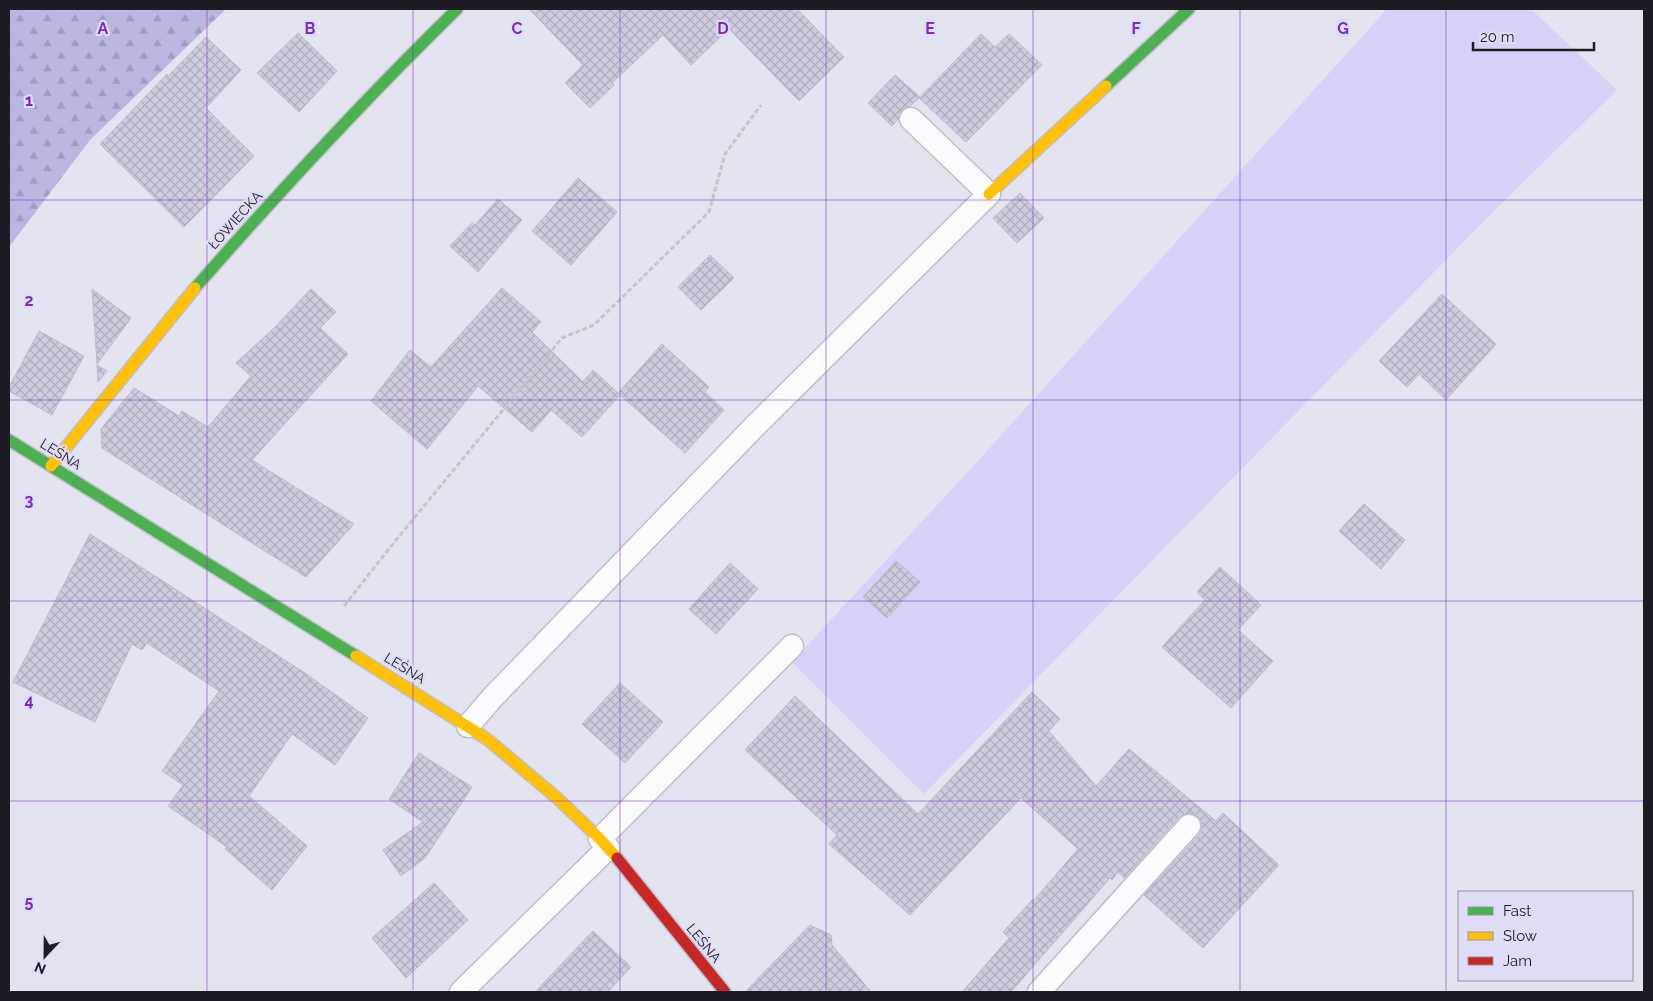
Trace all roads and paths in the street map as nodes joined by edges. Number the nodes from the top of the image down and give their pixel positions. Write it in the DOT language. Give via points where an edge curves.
graph roads {
  1 [pos="457,9"];
  2 [pos="1189,9"];
  3 [pos="761,105"];
  4 [pos="910,119"];
  5 [pos="989,194"];
  6 [pos="9,440"];
  7 [pos="51,466"];
  8 [pos="322,634"];
  9 [pos="792,646"];
  10 [pos="468,726"];
  11 [pos="1189,826"];
  12 [pos="604,844"];
  13 [pos="461,992"];
  14 [pos="725,992"];
  15 [pos="1039,992"];
  1 -- 7 [label="street, ŁOWIECKA" via="247,229 178,307"];
  2 -- 5 [label="street"];
  3 -- 8 [label="path" via="725,154 709,212 594,325 562,338"];
  4 -- 5 [label="lane"];
  5 -- 10 [label="lane" via="755,426"];
  6 -- 7 [label="street, LEŚNA"];
  7 -- 8 [label="street, LEŚNA"];
  8 -- 10 [label="street, LEŚNA"];
  9 -- 12 [label="lane"];
  10 -- 12 [label="street, LEŚNA" via="519,764"];
  11 -- 15 [label="lane"];
  12 -- 13 [label="lane"];
  12 -- 14 [label="street, LEŚNA"];
}
